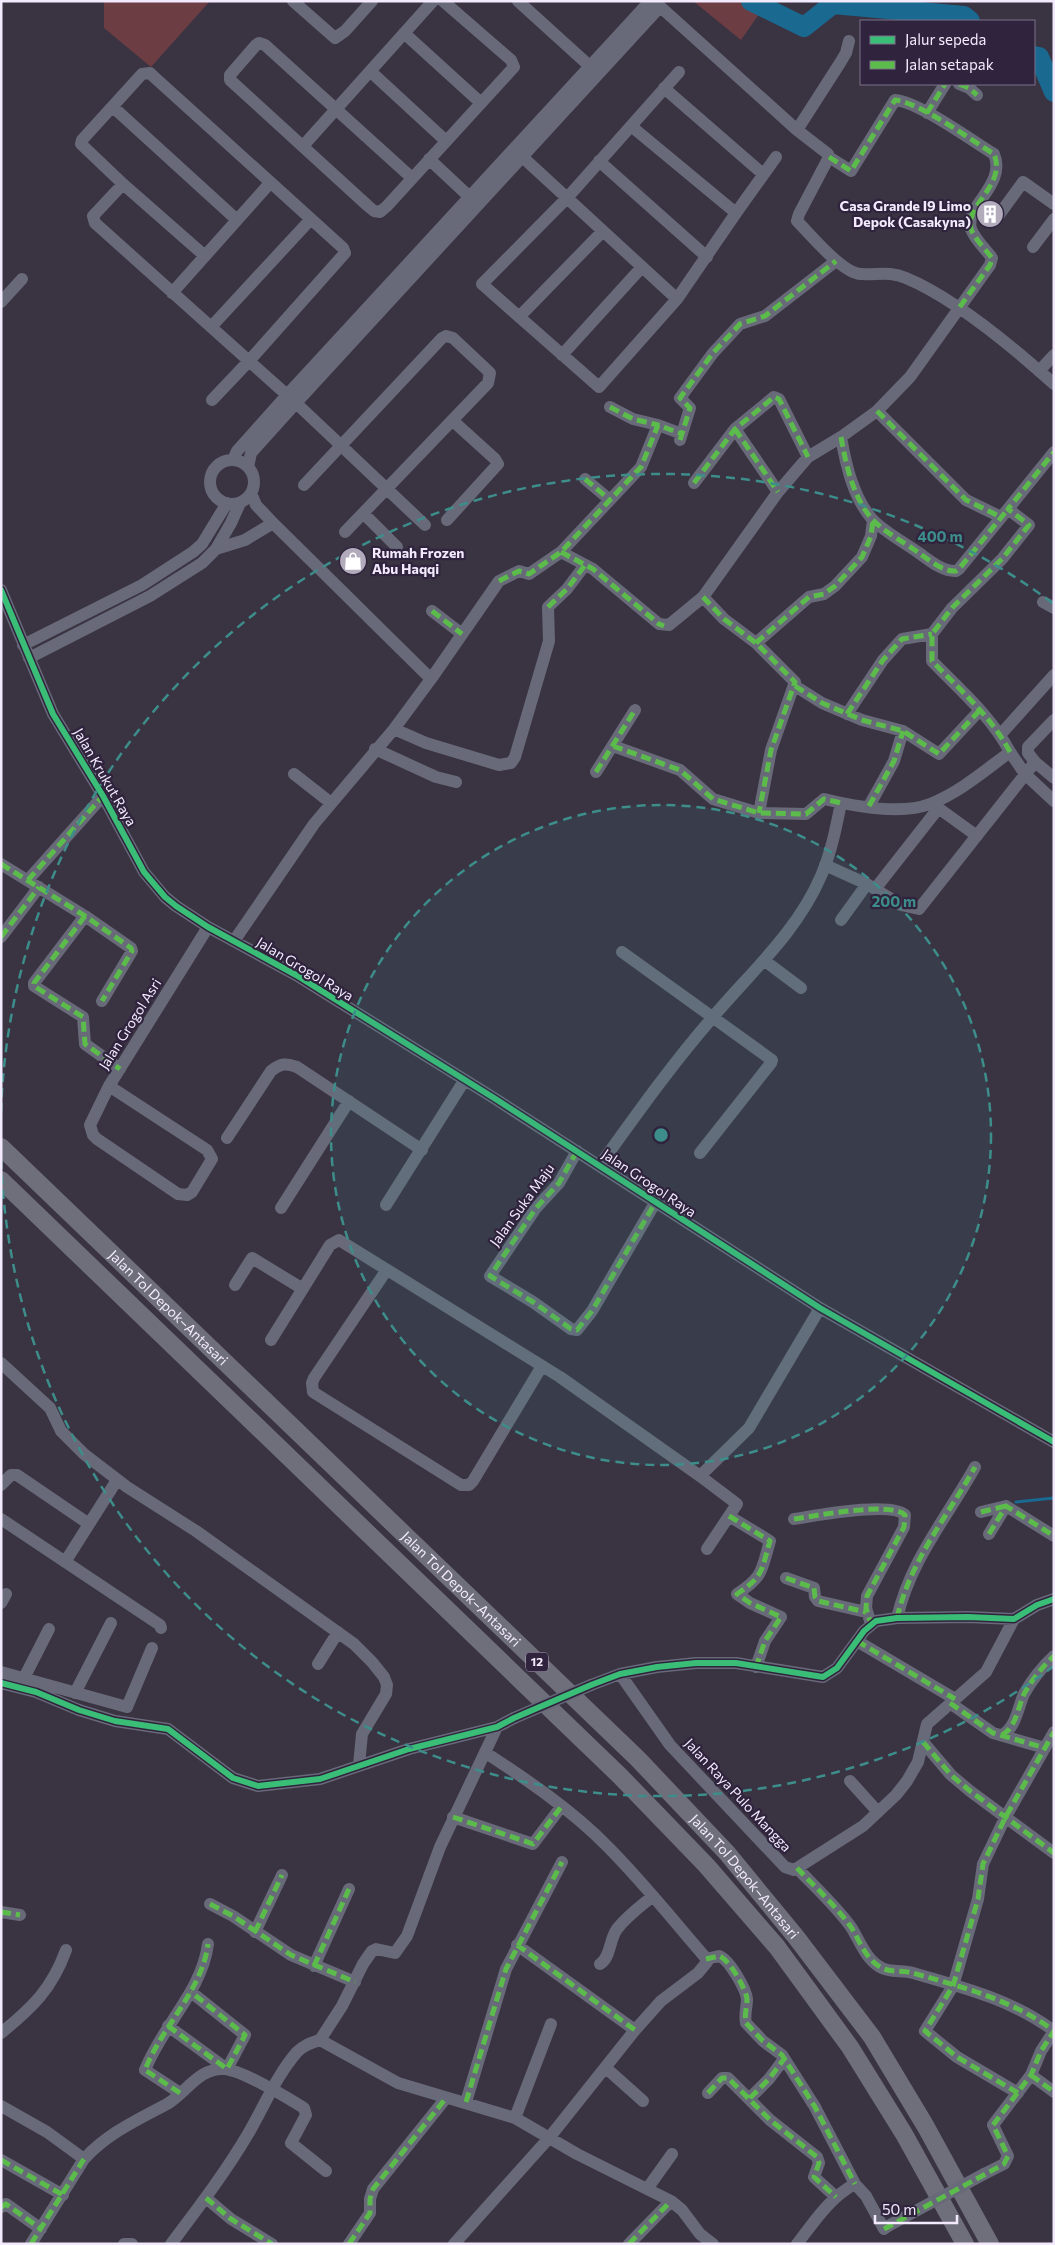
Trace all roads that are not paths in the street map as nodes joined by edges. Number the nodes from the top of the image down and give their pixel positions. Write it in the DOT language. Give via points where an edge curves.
graph roads {
  1 [pos="372,1"];
  2 [pos="433,1"];
  3 [pos="443,1"];
  4 [pos="518,1"];
  5 [pos="655,3"];
  6 [pos="300,4"];
  7 [pos="404,33"];
  8 [pos="849,41"];
  9 [pos="594,70"];
  10 [pos="370,71"];
  11 [pos="678,72"];
  12 [pos="945,85"];
  13 [pos="962,85"];
  14 [pos="664,88"];
  15 [pos="977,95"];
  16 [pos="481,103"];
  17 [pos="113,107"];
  18 [pos="336,109"];
  19 [pos="927,113"];
  20 [pos="631,126"];
  21 [pos="797,130"];
  22 [pos="446,141"];
  23 [pos="303,146"];
  24 [pos="518,153"];
  25 [pos="776,157"];
  26 [pos="828,157"];
  27 [pos="429,159"];
  28 [pos="599,161"];
  29 [pos="763,174"];
  30 [pos="412,178"];
  31 [pos="270,183"];
  32 [pos="123,184"];
  33 [pos="567,198"];
  34 [pos="474,201"];
  35 [pos="1054,204"];
  36 [pos="736,213"];
  37 [pos="311,219"];
  38 [pos="996,219"];
  39 [pos="1054,219"];
  40 [pos="237,220"];
  41 [pos="603,231"];
  42 [pos="1033,247"];
  43 [pos="205,256"];
  44 [pos="707,257"];
  45 [pos="836,261"];
  46 [pos="642,266"];
  47 [pos="22,279"];
  48 [pos="172,293"];
  49 [pos="677,298"];
  50 [pos="1,302"];
  51 [pos="959,308"];
  52 [pos="519,317"];
  53 [pos="211,326"];
  54 [pos="562,355"];
  55 [pos="1054,355"];
  56 [pos="249,361"];
  57 [pos="1039,371"];
  58 [pos="1054,384"];
  59 [pos="291,399"];
  60 [pos="212,400"];
  61 [pos="610,407"];
  62 [pos="877,411"];
  63 [pos="452,421"];
  64 [pos="658,425"];
  65 [pos="735,429"];
  66 [pos="841,437"];
  67 [pos="341,446"];
  68 [pos="1054,452"];
  69 [pos="808,457"];
  70 [pos="233,460"];
  71 [pos="248,467"];
  72 [pos="586,479"];
  73 [pos="694,483"];
  74 [pos="304,485"];
  75 [pos="387,490"];
  76 [pos="778,492"];
  77 [pos="610,500"];
  78 [pos="243,501"];
  79 [pos="1004,513"];
  80 [pos="364,514"];
  81 [pos="447,520"];
  82 [pos="872,520"];
  83 [pos="273,523"];
  84 [pos="425,525"];
  85 [pos="345,532"];
  86 [pos="202,544"];
  87 [pos="397,547"];
  88 [pos="214,552"];
  89 [pos="561,552"];
  90 [pos="586,565"];
  91 [pos="1,590"];
  92 [pos="703,597"];
  93 [pos="432,611"];
  94 [pos="462,634"];
  95 [pos="932,634"];
  96 [pos="756,644"];
  97 [pos="23,645"];
  98 [pos="29,658"];
  99 [pos="1054,675"];
  100 [pos="431,679"];
  101 [pos="794,686"];
  102 [pos="635,710"];
  103 [pos="980,710"];
  104 [pos="848,714"];
  105 [pos="1054,720"];
  106 [pos="394,729"];
  107 [pos="902,731"];
  108 [pos="1001,734"];
  109 [pos="613,746"];
  110 [pos="375,749"];
  111 [pos="1010,752"];
  112 [pos="1035,762"];
  113 [pos="596,772"];
  114 [pos="294,774"];
  115 [pos="1025,774"];
  116 [pos="1054,778"];
  117 [pos="456,782"];
  118 [pos="103,796"];
  119 [pos="1054,801"];
  120 [pos="331,803"];
  121 [pos="841,803"];
  122 [pos="869,806"];
  123 [pos="759,813"];
  124 [pos="978,836"];
  125 [pos="1,864"];
  126 [pos="825,865"];
  127 [pos="33,884"];
  128 [pos="871,886"];
  129 [pos="84,916"];
  130 [pos="841,920"];
  131 [pos="208,927"];
  132 [pos="1,937"];
  133 [pos="234,941"];
  134 [pos="622,952"];
  135 [pos="764,962"];
  136 [pos="801,988"];
  137 [pos="102,1001"];
  138 [pos="713,1017"];
  139 [pos="120,1069"];
  140 [pos="464,1081"];
  141 [pos="109,1086"];
  142 [pos="349,1101"];
  143 [pos="227,1138"];
  144 [pos="1,1147"];
  145 [pos="422,1150"];
  146 [pos="577,1151"];
  147 [pos="700,1153"];
  148 [pos="600,1165"];
  149 [pos="1,1180"];
  150 [pos="655,1203"];
  151 [pos="386,1205"];
  152 [pos="281,1208"];
  153 [pos="386,1271"];
  154 [pos="235,1285"];
  155 [pos="303,1289"];
  156 [pos="820,1308"];
  157 [pos="271,1340"];
  158 [pos="1,1363"];
  159 [pos="542,1366"];
  160 [pos="1054,1442"];
  161 [pos="975,1467"];
  162 [pos="700,1476"];
  163 [pos="117,1480"];
  164 [pos="1,1485"];
  165 [pos="1006,1506"];
  166 [pos="981,1512"];
  167 [pos="729,1516"];
  168 [pos="1,1519"];
  169 [pos="794,1519"];
  170 [pos="89,1524"];
  171 [pos="989,1534"];
  172 [pos="1054,1536"];
  173 [pos="707,1549"];
  174 [pos="64,1562"];
  175 [pos="786,1578"];
  176 [pos="1054,1599"];
  177 [pos="868,1618"];
  178 [pos="897,1618"];
  179 [pos="1014,1619"];
  180 [pos="111,1623"];
  181 [pos="161,1628"];
  182 [pos="49,1630"];
  183 [pos="338,1632"];
  184 [pos="857,1641"];
  185 [pos="152,1648"];
  186 [pos="1054,1656"];
  187 [pos="318,1664"];
  188 [pos="756,1667"];
  189 [pos="1,1672"];
  190 [pos="620,1674"];
  191 [pos="24,1678"];
  192 [pos="1,1683"];
  193 [pos="75,1693"];
  194 [pos="953,1701"];
  195 [pos="127,1707"];
  196 [pos="137,1725"];
  197 [pos="497,1727"];
  198 [pos="1054,1732"];
  199 [pos="1002,1735"];
  200 [pos="923,1742"];
  201 [pos="1048,1747"];
  202 [pos="486,1753"];
  203 [pos="359,1765"];
  204 [pos="850,1781"];
  205 [pos="561,1807"];
  206 [pos="878,1812"];
  207 [pos="453,1817"];
  208 [pos="1005,1818"];
  209 [pos="1054,1853"];
  210 [pos="562,1862"];
  211 [pos="798,1868"];
  212 [pos="282,1875"];
  213 [pos="349,1889"];
  214 [pos="653,1896"];
  215 [pos="210,1904"];
  216 [pos="1,1912"];
  217 [pos="20,1915"];
  218 [pos="255,1932"];
  219 [pos="208,1944"];
  220 [pos="518,1945"];
  221 [pos="66,1950"];
  222 [pos="706,1959"];
  223 [pos="600,1964"];
  224 [pos="314,1966"];
  225 [pos="355,1982"];
  226 [pos="953,1986"];
  227 [pos="191,1992"];
  228 [pos="551,2024"];
  229 [pos="168,2026"];
  230 [pos="635,2030"];
  231 [pos="1054,2031"];
  232 [pos="1,2033"];
  233 [pos="320,2040"];
  234 [pos="784,2058"];
  235 [pos="606,2068"];
  236 [pos="227,2069"];
  237 [pos="1032,2075"];
  238 [pos="273,2089"];
  239 [pos="1054,2092"];
  240 [pos="180,2093"];
  241 [pos="708,2093"];
  242 [pos="1018,2093"];
  243 [pos="446,2098"];
  244 [pos="750,2098"];
  245 [pos="643,2101"];
  246 [pos="466,2102"];
  247 [pos="1,2106"];
  248 [pos="515,2118"];
  249 [pos="549,2138"];
  250 [pos="88,2154"];
  251 [pos="672,2154"];
  252 [pos="1,2160"];
  253 [pos="326,2171"];
  254 [pos="855,2184"];
  255 [pos="647,2189"];
  256 [pos="63,2195"];
  257 [pos="836,2197"];
  258 [pos="206,2198"];
  259 [pos="671,2201"];
  260 [pos="1,2207"];
  261 [pos="41,2228"];
  262 [pos="697,2239"];
  263 [pos="31,2244"];
  264 [pos="124,2244"];
  265 [pos="132,2244"];
  266 [pos="171,2244"];
  267 [pos="272,2244"];
  268 [pos="349,2244"];
  269 [pos="454,2244"];
  270 [pos="629,2244"];
  271 [pos="713,2244"];
  272 [pos="796,2244"];
  273 [pos="965,2244"];
  274 [pos="990,2244"];
  1 -- 6 [label="street" via="335,38"];
  2 -- 7 [label="street"];
  3 -- 16 [label="street" via="514,64"];
  4 -- 9 [label="street"];
  5 -- 9 [label="street"];
  5 -- 21 [label="street"];
  7 -- 10 [label="street"];
  7 -- 16 [label="street"];
  8 -- 21 [label="street" via="846,53"];
  9 -- 24 [label="street"];
  10 -- 18 [label="street"];
  10 -- 22 [label="street"];
  11 -- 14 [label="street"];
  12 -- 19 [label="street"];
  13 -- 15 [label="street"];
  14 -- 20 [label="street"];
  14 -- 29 [label="street"];
  16 -- 22 [label="street"];
  17 -- 31 [label="street" via="139,76 150,74"];
  17 -- 32 [label="street" via="81,144"];
  17 -- 40 [label="street"];
  18 -- 23 [label="street"];
  18 -- 23 [label="street" via="265,45 259,44 249,53 230,75 230,80"];
  18 -- 30 [label="street"];
  19 -- 26 [label="street" via="903,100 895,100 851,171"];
  19 -- 51 [label="street" via="994,154 998,163 997,173 971,219 971,230 992,258"];
  20 -- 28 [label="street"];
  20 -- 36 [label="street"];
  21 -- 26 [label="street"];
  22 -- 27 [label="street"];
  23 -- 30 [label="street" via="374,211 382,211"];
  24 -- 33 [label="street"];
  24 -- 34 [label="street"];
  25 -- 29 [label="street"];
  26 -- 45 [label="street" via="797,221"];
  27 -- 30 [label="street"];
  27 -- 34 [label="street"];
  28 -- 33 [label="street"];
  28 -- 44 [label="street"];
  29 -- 36 [label="street"];
  31 -- 37 [label="street"];
  31 -- 40 [label="street"];
  32 -- 43 [label="street"];
  32 -- 48 [label="street" via="94,216 95,223"];
  33 -- 41 [label="street"];
  33 -- 52 [label="street" via="482,284"];
  34 -- 59 [label="street"];
  35 -- 38 [label="street" via="1022,182"];
  36 -- 44 [label="street"];
  37 -- 53 [label="street"];
  37 -- 56 [label="street" via="345,253"];
  39 -- 42 [label="street"];
  40 -- 43 [label="street"];
  41 -- 46 [label="street"];
  41 -- 52 [label="street"];
  43 -- 48 [label="street"];
  44 -- 49 [label="street"];
  45 -- 51 [label="street" via="859,274 886,272 905,277"];
  45 -- 64 [label="street" via="765,316 740,324 713,353 680,398 690,408 681,437"];
  46 -- 49 [label="street"];
  46 -- 54 [label="street"];
  47 -- 50 [label="street"];
  48 -- 53 [label="street"];
  49 -- 54 [label="street" via="600,387"];
  51 -- 57 [label="street"];
  51 -- 62 [label="street" via="910,378"];
  52 -- 54 [label="street"];
  53 -- 56 [label="street"];
  55 -- 57 [label="street"];
  56 -- 59 [label="street"];
  56 -- 60 [label="street"];
  57 -- 58 [label="street"];
  59 -- 67 [label="street"];
  59 -- 70 [label="street" via="237,451"];
  59 -- 71 [label="street" via="250,453"];
  61 -- 64 [label="street" via="633,420"];
  62 -- 66 [label="street"];
  62 -- 79 [label="street" via="966,500"];
  63 -- 67 [label="street" via="488,383 490,373 453,338 446,336"];
  63 -- 75 [label="street"];
  63 -- 81 [label="street" via="498,464"];
  64 -- 77 [label="street" via="641,467"];
  65 -- 69 [label="street" via="776,397"];
  65 -- 73 [label="street"];
  65 -- 76 [label="street"];
  66 -- 69 [label="street"];
  66 -- 82 [label="street" via="856,494"];
  67 -- 74 [label="street"];
  67 -- 75 [label="street"];
  68 -- 79 [label="street"];
  69 -- 76 [label="street"];
  70 -- 71 [label="street"];
  70 -- 78 [label="street" via="221,463 212,473 210,485 216,497"];
  71 -- 78 [label="street" via="253,476"];
  72 -- 77 [label="street"];
  75 -- 80 [label="street"];
  75 -- 84 [label="street"];
  76 -- 92 [label="street"];
  77 -- 89 [label="street"];
  78 -- 83 [label="street"];
  78 -- 86 [label="street"];
  78 -- 88 [label="street"];
  79 -- 82 [label="street" via="959,569 952,572"];
  79 -- 95 [label="street" via="1029,525"];
  80 -- 85 [label="street"];
  80 -- 87 [label="street"];
  82 -- 96 [label="street" via="871,536 862,557 835,586 824,594 809,596"];
  83 -- 88 [label="street" via="245,540"];
  83 -- 100 [label="street"];
  86 -- 88 [label="street"];
  86 -- 97 [label="street" via="142,585"];
  88 -- 98 [label="street" via="150,596"];
  89 -- 90 [label="street"];
  89 -- 94 [label="street" via="530,574 519,571 499,581"];
  90 -- 92 [label="street" via="664,626"];
  90 -- 106 [label="street" via="548,607 549,641 511,764 499,765 444,749"];
  91 -- 97 [label="street, Jalan Krukut Raya"];
  92 -- 96 [label="street" via="724,619"];
  93 -- 94 [label="street"];
  94 -- 100 [label="street"];
  95 -- 103 [label="street" via="932,661"];
  95 -- 104 [label="street" via="902,639 883,660"];
  96 -- 101 [label="street" via="795,682"];
  97 -- 98 [label="street, Jalan Krukut Raya"];
  98 -- 118 [label="street, Jalan Krukut Raya" via="53,714"];
  99 -- 108 [label="street"];
  100 -- 106 [label="street"];
  101 -- 104 [label="street"];
  101 -- 123 [label="street" via="771,750"];
  102 -- 109 [label="street"];
  103 -- 107 [label="street" via="939,754"];
  103 -- 108 [label="street"];
  104 -- 107 [label="street"];
  105 -- 112 [label="street" via="1028,747 1028,753"];
  106 -- 110 [label="street"];
  107 -- 122 [label="street" via="894,760"];
  108 -- 111 [label="street"];
  109 -- 113 [label="street"];
  109 -- 123 [label="street" via="680,770 713,799"];
  110 -- 117 [label="street" via="436,777"];
  110 -- 120 [label="street"];
  111 -- 115 [label="street"];
  111 -- 122 [label="street" via="959,790 928,805 899,810"];
  112 -- 115 [label="street"];
  112 -- 116 [label="street"];
  114 -- 120 [label="street"];
  115 -- 119 [label="street"];
  115 -- 124 [label="street"];
  118 -- 127 [label="street"];
  118 -- 131 [label="street, Jalan Krukut Raya" via="144,872 165,897"];
  120 -- 133 [label="street"];
  121 -- 122 [label="street"];
  121 -- 123 [label="street" via="824,799 806,814"];
  121 -- 126 [label="street"];
  124 -- 128 [label="street" via="919,909 900,905"];
  124 -- 128 [label="street" via="937,810"];
  125 -- 127 [label="street"];
  126 -- 128 [label="street"];
  126 -- 135 [label="street" via="806,904"];
  127 -- 129 [label="street"];
  127 -- 132 [label="street"];
  128 -- 130 [label="street"];
  129 -- 137 [label="street" via="132,951"];
  129 -- 139 [label="street" via="34,986 83,1018 85,1044"];
  131 -- 133 [label="street, Jalan Krukut Raya"];
  131 -- 139 [label="street, Jalan Grogol Asri"];
  133 -- 140 [label="street, Jalan Grogol Raya"];
  134 -- 138 [label="street"];
  135 -- 136 [label="street"];
  135 -- 138 [label="street"];
  138 -- 147 [label="street" via="772,1062"];
  138 -- 148 [label="street"];
  139 -- 141 [label="street, Jalan Grogol Asri"];
  140 -- 145 [label="street"];
  140 -- 146 [label="street, Jalan Grogol Raya"];
  141 -- 141 [label="street, Jalan Grogol Asri" via="91,1120 91,1131 97,1139 183,1196 192,1192 212,1160 207,1150"];
  142 -- 143 [label="street" via="297,1068 287,1063 279,1065 271,1071"];
  142 -- 145 [label="street"];
  142 -- 152 [label="street"];
  144 -- 274 [label="highway, Jalan Tol Depok–Antasari / 12" via="630,1752 727,1853 872,2037"];
  145 -- 151 [label="street"];
  146 -- 148 [label="street, Jalan Grogol Raya"];
  146 -- 150 [label="street, Jalan Suka Maju" via="559,1183 536,1208 490,1276 577,1330 592,1311"];
  148 -- 150 [label="street, Jalan Grogol Raya"];
  149 -- 273 [label="highway, Jalan Tol Depok–Antasari / 12" via="613,1769 706,1865 777,1947 850,2047 904,2134"];
  150 -- 156 [label="street, Jalan Grogol Raya"];
  153 -- 155 [label="street" via="342,1241 336,1241 330,1245"];
  153 -- 159 [label="street"];
  153 -- 159 [label="street" via="314,1378 313,1392 461,1486 473,1481"];
  154 -- 155 [label="street" via="252,1258"];
  155 -- 157 [label="street"];
  156 -- 160 [label="street, Jalan Grogol Raya"];
  156 -- 162 [label="street" via="749,1428"];
  158 -- 163 [label="street" via="50,1408 66,1437"];
  159 -- 162 [label="street"];
  161 -- 178 [label="street" via="924,1547 909,1578"];
  162 -- 167 [label="street" via="737,1504"];
  163 -- 170 [label="street"];
  163 -- 183 [label="street" via="196,1531"];
  164 -- 170 [label="street" via="11,1475 17,1475"];
  165 -- 166 [label="street"];
  165 -- 171 [label="street"];
  165 -- 172 [label="street"];
  167 -- 173 [label="street"];
  167 -- 188 [label="street" via="770,1541 756,1582 737,1594 781,1617 765,1641"];
  168 -- 174 [label="street"];
  169 -- 177 [label="street" via="871,1509 898,1510 905,1515 904,1527 867,1596"];
  170 -- 174 [label="street"];
  174 -- 181 [label="street"];
  175 -- 177 [label="street" via="814,1588 818,1600"];
  176 -- 179 [label="street"];
  177 -- 178 [label="street" via="876,1621"];
  177 -- 184 [label="street"];
  178 -- 179 [label="street"];
  179 -- 194 [label="street, Jalan Raya Pulo Mangga" via="986,1672"];
  180 -- 193 [label="street"];
  182 -- 191 [label="street"];
  183 -- 187 [label="street"];
  183 -- 203 [label="street" via="372,1662 387,1685 386,1694 362,1734"];
  184 -- 188 [label="street" via="826,1677"];
  184 -- 194 [label="street"];
  185 -- 195 [label="street"];
  186 -- 199 [label="street" via="1032,1682 1011,1727"];
  188 -- 190 [label="street" via="736,1663 696,1663"];
  189 -- 191 [label="street"];
  190 -- 197 [label="street, bridge"];
  190 -- 211 [label="street, Jalan Raya Pulo Mangga" via="670,1745 786,1867"];
  191 -- 193 [label="street"];
  192 -- 196 [label="street" via="36,1692 79,1710"];
  193 -- 195 [label="street"];
  194 -- 199 [label="street" via="983,1727"];
  194 -- 200 [label="street, Jalan Raya Pulo Mangga" via="927,1724"];
  195 -- 196 [label="street"];
  196 -- 203 [label="street" via="168,1729 233,1778 258,1786 320,1779"];
  197 -- 202 [label="street"];
  197 -- 203 [label="street"];
  198 -- 201 [label="street"];
  199 -- 201 [label="street"];
  200 -- 206 [label="street, Jalan Raya Pulo Mangga" via="918,1762 907,1781"];
  200 -- 208 [label="street" via="951,1775"];
  201 -- 208 [label="street"];
  202 -- 205 [label="street"];
  202 -- 207 [label="street"];
  204 -- 206 [label="street"];
  205 -- 207 [label="street" via="533,1844"];
  205 -- 214 [label="street" via="606,1844"];
  206 -- 211 [label="street, Jalan Raya Pulo Mangga" via="851,1834"];
  207 -- 225 [label="street" via="430,1868 407,1936 395,1953 372,1951"];
  208 -- 209 [label="street"];
  208 -- 226 [label="street" via="983,1864 978,1898"];
  210 -- 220 [label="street"];
  211 -- 226 [label="street" via="851,1928 864,1952 877,1966 910,1972"];
  212 -- 218 [label="street"];
  213 -- 224 [label="street"];
  214 -- 222 [label="street"];
  214 -- 223 [label="street" via="630,1914 617,1930 607,1957"];
  215 -- 218 [label="street"];
  216 -- 217 [label="street"];
  218 -- 224 [label="street"];
  219 -- 227 [label="street" via="206,1958"];
  220 -- 230 [label="street"];
  220 -- 246 [label="street" via="506,1969"];
  221 -- 232 [label="street" via="50,1985"];
  222 -- 230 [label="street" via="702,1970 661,2000"];
  222 -- 234 [label="street" via="720,1956 726,1960 747,2000 746,2023"];
  224 -- 225 [label="street"];
  225 -- 233 [label="street"];
  226 -- 231 [label="street" via="1009,2004"];
  226 -- 242 [label="street" via="925,2032 957,2057"];
  227 -- 229 [label="street"];
  227 -- 236 [label="street" via="246,2035"];
  228 -- 248 [label="street"];
  229 -- 236 [label="street"];
  229 -- 240 [label="street" via="145,2070"];
  230 -- 235 [label="street"];
  231 -- 237 [label="street" via="1041,2051"];
  233 -- 238 [label="street" via="296,2053"];
  233 -- 243 [label="street" via="398,2083"];
  234 -- 244 [label="street"];
  234 -- 254 [label="street" via="810,2099"];
  235 -- 245 [label="street"];
  235 -- 249 [label="street"];
  236 -- 238 [label="street"];
  236 -- 240 [label="street" via="208,2072"];
  237 -- 239 [label="street"];
  237 -- 242 [label="street"];
  238 -- 253 [label="street" via="306,2111 291,2143"];
  238 -- 258 [label="street"];
  240 -- 250 [label="street" via="172,2101 120,2129"];
  241 -- 244 [label="street" via="726,2077"];
  242 -- 254 [label="street, bridge" via="993,2125 1008,2156 1004,2164 884,2229 866,2196"];
  243 -- 246 [label="street"];
  243 -- 268 [label="street" via="373,2189 370,2213"];
  244 -- 257 [label="street" via="770,2120 817,2157 815,2180"];
  246 -- 248 [label="street"];
  247 -- 250 [label="street"];
  248 -- 249 [label="street"];
  249 -- 255 [label="street"];
  249 -- 269 [label="street"];
  250 -- 256 [label="street"];
  251 -- 255 [label="street"];
  252 -- 256 [label="street"];
  254 -- 257 [label="street"];
  255 -- 259 [label="street"];
  256 -- 261 [label="street"];
  257 -- 272 [label="street"];
  258 -- 266 [label="street"];
  258 -- 267 [label="street" via="231,2219"];
  259 -- 262 [label="street" via="682,2210"];
  259 -- 270 [label="street"];
  260 -- 261 [label="street" via="6,2204"];
  261 -- 263 [label="street"];
  262 -- 271 [label="street"];
  264 -- 265 [label="street"];
}
